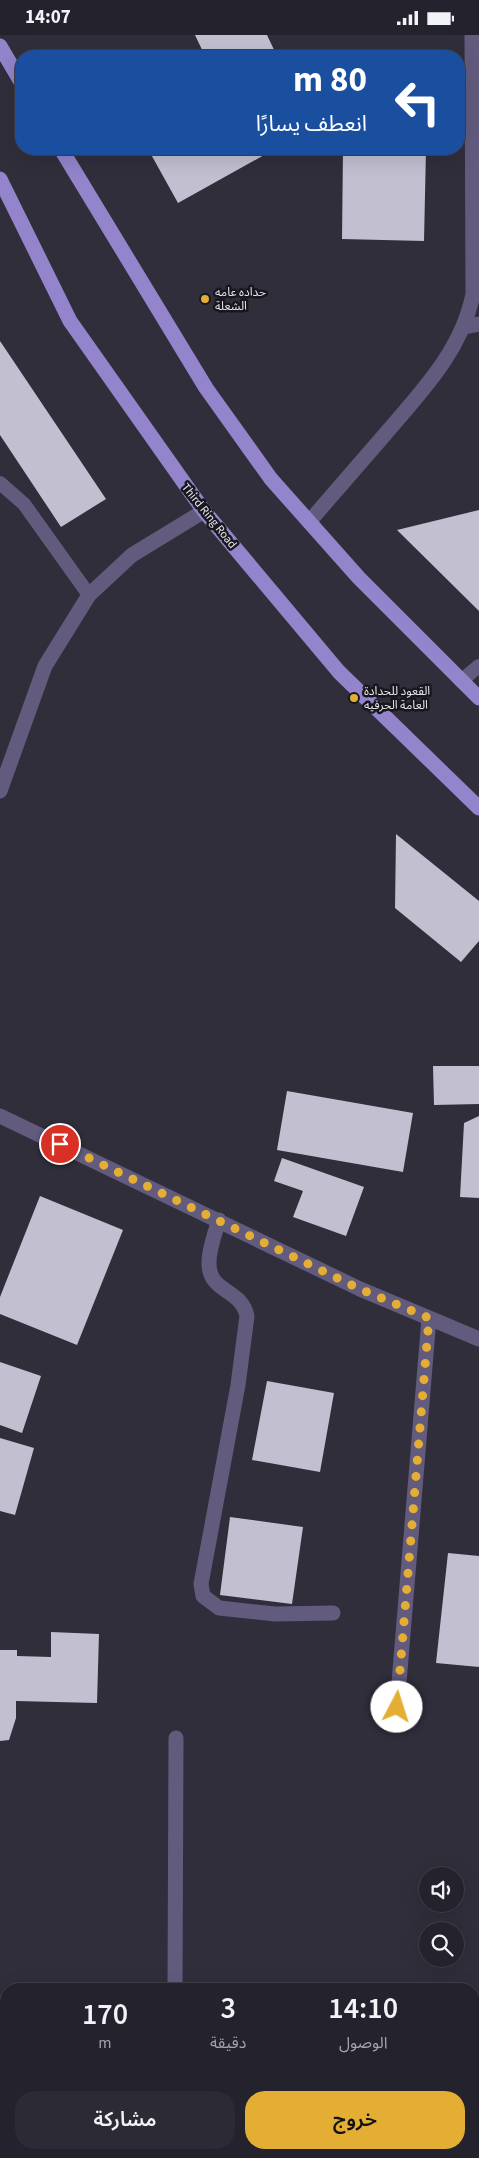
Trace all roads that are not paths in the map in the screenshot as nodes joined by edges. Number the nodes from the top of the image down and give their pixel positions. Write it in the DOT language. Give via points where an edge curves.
graph roads {
  1 [pos="472,35"];
  2 [pos="0,46"];
  3 [pos="15,72"];
  4 [pos="65,155"];
  5 [pos="0,179"];
  6 [pos="479,324"];
  7 [pos="464,327"];
  8 [pos="0,483"];
  9 [pos="204,511"];
  10 [pos="309,522"];
  11 [pos="90,595"];
  12 [pos="479,666"];
  13 [pos="461,681"];
  14 [pos="479,698"];
  15 [pos="0,791"];
  16 [pos="479,808"];
  17 [pos="0,1117"];
  18 [pos="219,1220"];
  19 [pos="429,1318"];
  20 [pos="479,1339"];
  21 [pos="333,1613"];
  22 [pos="397,1707"];
  23 [pos="176,1738"];
  24 [pos="175,1983"];
  1 -- 7 [label="street" via="474,294"];
  2 -- 3 [label="main road"];
  4 -- 10 [label="main road" via="206,388 270,479"];
  5 -- 9 [label="main road, Third Ring Road" via="70,321"];
  6 -- 7 [label="street"];
  7 -- 10 [label="street" via="429,383"];
  8 -- 11 [label="lane" via="24,504"];
  9 -- 11 [label="street" via="132,555"];
  9 -- 16 [label="main road, Third Ring Road" via="339,672"];
  10 -- 13 [label="main road" via="359,578"];
  11 -- 15 [label="street" via="45,666"];
  12 -- 13 [label="lane"];
  13 -- 14 [label="main road"];
  17 -- 18 [label="street"];
  18 -- 19 [label="street" via="360,1289"];
  18 -- 21 [label="street" via="208,1260 210,1273 214,1282 245,1305 247,1316 238,1385 201,1584 203,1596 219,1608 275,1614"];
  19 -- 20 [label="street"];
  19 -- 22 [label="street"];
  23 -- 24 [label="street"];
}
